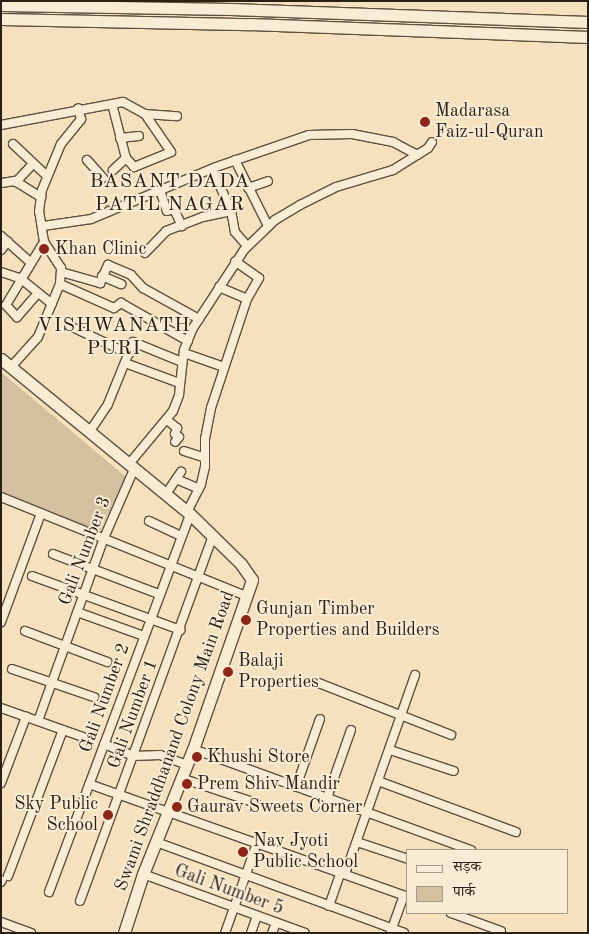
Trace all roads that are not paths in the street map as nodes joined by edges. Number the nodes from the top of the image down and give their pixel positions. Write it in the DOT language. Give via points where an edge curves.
graph roads {
  1 [pos="1,6"];
  2 [pos="1,18"];
  3 [pos="588,22"];
  4 [pos="588,37"];
  5 [pos="112,104"];
  6 [pos="78,108"];
  7 [pos="145,114"];
  8 [pos="177,116"];
  9 [pos="1,125"];
  10 [pos="139,136"];
  11 [pos="120,138"];
  12 [pos="432,142"];
  13 [pos="13,144"];
  14 [pos="418,154"];
  15 [pos="126,158"];
  16 [pos="88,160"];
  17 [pos="235,160"];
  18 [pos="33,164"];
  19 [pos="212,169"];
  20 [pos="113,170"];
  21 [pos="46,175"];
  22 [pos="103,178"];
  23 [pos="268,181"];
  24 [pos="16,182"];
  25 [pos="1,183"];
  26 [pos="248,188"];
  27 [pos="160,190"];
  28 [pos="41,197"];
  29 [pos="231,211"];
  30 [pos="43,226"];
  31 [pos="182,226"];
  32 [pos="268,226"];
  33 [pos="5,238"];
  34 [pos="44,242"];
  35 [pos="247,246"];
  36 [pos="1,250"];
  37 [pos="145,253"];
  38 [pos="235,261"];
  39 [pos="30,262"];
  40 [pos="1,272"];
  41 [pos="61,272"];
  42 [pos="102,276"];
  43 [pos="20,278"];
  44 [pos="60,284"];
  45 [pos="121,284"];
  46 [pos="219,287"];
  47 [pos="38,293"];
  48 [pos="247,299"];
  49 [pos="52,304"];
  50 [pos="199,319"];
  51 [pos="72,328"];
  52 [pos="188,341"];
  53 [pos="184,353"];
  54 [pos="129,354"];
  55 [pos="1,359"];
  56 [pos="182,362"];
  57 [pos="126,363"];
  58 [pos="11,367"];
  59 [pos="224,367"];
  60 [pos="179,383"];
  61 [pos="167,420"];
  62 [pos="90,431"];
  63 [pos="175,442"];
  64 [pos="184,451"];
  65 [pos="204,458"];
  66 [pos="132,466"];
  67 [pos="199,489"];
  68 [pos="166,494"];
  69 [pos="2,500"];
  70 [pos="41,513"];
  71 [pos="189,513"];
  72 [pos="148,521"];
  73 [pos="181,536"];
  74 [pos="212,536"];
  75 [pos="104,538"];
  76 [pos="53,554"];
  77 [pos="170,564"];
  78 [pos="92,571"];
  79 [pos="32,576"];
  80 [pos="199,576"];
  81 [pos="159,594"];
  82 [pos="83,596"];
  83 [pos="248,597"];
  84 [pos="77,612"];
  85 [pos="149,621"];
  86 [pos="1,622"];
  87 [pos="180,630"];
  88 [pos="26,631"];
  89 [pos="144,636"];
  90 [pos="65,645"];
  91 [pos="107,662"];
  92 [pos="12,669"];
  93 [pos="415,676"];
  94 [pos="316,682"];
  95 [pos="52,683"];
  96 [pos="94,697"];
  97 [pos="1,708"];
  98 [pos="401,715"];
  99 [pos="26,717"];
  100 [pos="320,718"];
  101 [pos="38,721"];
  102 [pos="63,730"];
  103 [pos="351,730"];
  104 [pos="451,735"];
  105 [pos="83,737"];
  106 [pos="104,744"];
  107 [pos="193,749"];
  108 [pos="390,750"];
  109 [pos="134,756"];
  110 [pos="186,764"];
  111 [pos="454,771"];
  112 [pos="181,778"];
  113 [pos="378,781"];
  114 [pos="1,783"];
  115 [pos="89,784"];
  116 [pos="296,787"];
  117 [pos="120,794"];
  118 [pos="327,798"];
  119 [pos="256,803"];
  120 [pos="168,812"];
  121 [pos="368,813"];
  122 [pos="516,832"];
  123 [pos="156,842"];
  124 [pos="357,842"];
  125 [pos="257,843"];
  126 [pos="468,849"];
  127 [pos="406,858"];
  128 [pos="343,873"];
  129 [pos="143,874"];
  130 [pos="245,876"];
  131 [pos="4,879"];
  132 [pos="49,892"];
  133 [pos="406,896"];
  134 [pos="80,901"];
  135 [pos="329,906"];
  136 [pos="233,908"];
  137 [pos="454,914"];
  138 [pos="257,916"];
  139 [pos="1,922"];
  140 [pos="276,923"];
  141 [pos="391,930"];
  142 [pos="501,931"];
  143 [pos="302,932"];
  144 [pos="30,933"];
  145 [pos="124,933"];
  146 [pos="225,933"];
  147 [pos="251,933"];
  148 [pos="272,933"];
  149 [pos="404,933"];
  1 -- 3 [label="main road" via="251,10"];
  2 -- 4 [label="main road"];
  5 -- 6 [label="street"];
  5 -- 7 [label="street" via="123,102"];
  5 -- 11 [label="street"];
  6 -- 9 [label="street"];
  6 -- 21 [label="street" via="81,119 61,144"];
  7 -- 8 [label="street"];
  7 -- 15 [label="street" via="171,152 134,167"];
  10 -- 11 [label="street"];
  11 -- 15 [label="street"];
  12 -- 14 [label="street, Gali Number 3"];
  13 -- 18 [label="street"];
  14 -- 17 [label="street" via="387,141 324,134 288,140"];
  14 -- 32 [label="street, Gali Number 3" via="394,170 336,187"];
  15 -- 20 [label="street"];
  16 -- 22 [label="street"];
  17 -- 19 [label="street"];
  17 -- 26 [label="street"];
  18 -- 21 [label="street"];
  18 -- 24 [label="street"];
  19 -- 27 [label="street"];
  19 -- 29 [label="street"];
  21 -- 28 [label="street"];
  23 -- 26 [label="street"];
  24 -- 25 [label="street"];
  24 -- 28 [label="street"];
  26 -- 32 [label="street"];
  27 -- 30 [label="street" via="92,219"];
  27 -- 31 [label="street" via="167,211 174,209"];
  28 -- 30 [label="street" via="39,211"];
  29 -- 31 [label="street"];
  29 -- 35 [label="street" via="235,232"];
  30 -- 34 [label="street"];
  31 -- 37 [label="street" via="166,231"];
  32 -- 35 [label="street, Gali Number 3"];
  33 -- 36 [label="street"];
  33 -- 39 [label="street"];
  34 -- 39 [label="street"];
  34 -- 41 [label="street" via="56,258"];
  35 -- 38 [label="street, Gali Number 3"];
  38 -- 46 [label="street, Gali Number 3"];
  38 -- 48 [label="street, Gali Number 2" via="259,278"];
  39 -- 43 [label="street"];
  40 -- 43 [label="street"];
  41 -- 42 [label="street" via="100,283"];
  41 -- 44 [label="street"];
  42 -- 45 [label="street"];
  42 -- 50 [label="street" via="108,265 131,275 143,288"];
  43 -- 47 [label="street"];
  43 -- 47 [label="street" via="6,305 17,317"];
  44 -- 49 [label="street"];
  44 -- 52 [label="street" via="114,308 121,302"];
  46 -- 48 [label="street"];
  46 -- 50 [label="street, Gali Number 3"];
  47 -- 49 [label="street"];
  48 -- 59 [label="street, Gali Number 2"];
  49 -- 58 [label="street" via="38,337"];
  50 -- 52 [label="street, Gali Number 3"];
  51 -- 54 [label="street"];
  52 -- 53 [label="street, Gali Number 3"];
  53 -- 56 [label="street, Gali Number 3"];
  53 -- 59 [label="street"];
  54 -- 56 [label="street" via="133,342"];
  54 -- 57 [label="street"];
  55 -- 58 [label="main road"];
  56 -- 60 [label="street, Gali Number 3"];
  57 -- 60 [label="street"];
  57 -- 62 [label="street" via="108,404"];
  58 -- 62 [label="main road"];
  59 -- 65 [label="street, Gali Number 2" via="209,416"];
  60 -- 61 [label="street, Gali Number 3" via="177,400"];
  61 -- 63 [label="street" via="176,428 178,437"];
  61 -- 66 [label="street, Gali Number 3"];
  62 -- 66 [label="main road"];
  64 -- 65 [label="street"];
  65 -- 67 [label="street, Gali Number 2" via="206,467"];
  66 -- 68 [label="main road"];
  66 -- 75 [label="street, Gali Number 3"];
  67 -- 68 [label="street" via="178,476"];
  67 -- 71 [label="street, Gali Number 2"];
  68 -- 71 [label="main road"];
  69 -- 70 [label="street"];
  70 -- 75 [label="street"];
  70 -- 86 [label="street"];
  71 -- 73 [label="street, Gali Number 2"];
  71 -- 74 [label="main road"];
  72 -- 73 [label="street"];
  73 -- 77 [label="street, Gali Number 2"];
  74 -- 80 [label="street, Gali Number 1"];
  74 -- 83 [label="main road, Swami Shraddhanand Colony Main Road" via="241,564 252,580"];
  75 -- 77 [label="street"];
  75 -- 78 [label="street, Gali Number 3"];
  76 -- 78 [label="street"];
  77 -- 80 [label="street"];
  77 -- 81 [label="street, Gali Number 2"];
  78 -- 81 [label="street"];
  78 -- 82 [label="street, Gali Number 3"];
  79 -- 82 [label="street"];
  80 -- 83 [label="street"];
  80 -- 87 [label="street, Gali Number 1"];
  81 -- 85 [label="street, Gali Number 2"];
  82 -- 84 [label="street, Gali Number 3"];
  82 -- 85 [label="street"];
  83 -- 107 [label="main road, Swami Shraddhanand Colony Main Road"];
  84 -- 89 [label="street"];
  84 -- 90 [label="street, Gali Number 3"];
  85 -- 87 [label="street"];
  85 -- 89 [label="street, Gali Number 2"];
  87 -- 109 [label="street, Gali Number 1"];
  88 -- 90 [label="street"];
  89 -- 106 [label="street, Gali Number 2"];
  90 -- 91 [label="street"];
  90 -- 95 [label="street, Gali Number 3"];
  92 -- 95 [label="street"];
  93 -- 98 [label="street"];
  94 -- 98 [label="street"];
  95 -- 96 [label="street"];
  95 -- 101 [label="street, Gali Number 3"];
  97 -- 99 [label="street"];
  98 -- 104 [label="street"];
  98 -- 108 [label="street"];
  99 -- 101 [label="street"];
  99 -- 114 [label="street"];
  100 -- 116 [label="street"];
  101 -- 102 [label="street"];
  102 -- 105 [label="street"];
  102 -- 131 [label="street"];
  103 -- 118 [label="street"];
  106 -- 109 [label="street"];
  106 -- 115 [label="street, Gali Number 2"];
  107 -- 110 [label="main road, Swami Shraddhanand Colony Main Road"];
  107 -- 116 [label="street"];
  108 -- 111 [label="street"];
  108 -- 113 [label="street"];
  109 -- 110 [label="street" via="160,755"];
  109 -- 117 [label="street, Gali Number 1"];
  110 -- 112 [label="main road, Swami Shraddhanand Colony Main Road"];
  112 -- 119 [label="street"];
  112 -- 120 [label="main road, Swami Shraddhanand Colony Main Road"];
  113 -- 121 [label="street"];
  113 -- 122 [label="street"];
  115 -- 117 [label="street"];
  115 -- 132 [label="street, Gali Number 2"];
  116 -- 118 [label="street"];
  117 -- 120 [label="street"];
  117 -- 134 [label="street, Gali Number 1"];
  118 -- 121 [label="street"];
  120 -- 123 [label="main road, Swami Shraddhanand Colony Main Road"];
  120 -- 125 [label="street"];
  121 -- 124 [label="street"];
  121 -- 126 [label="street"];
  123 -- 129 [label="main road, Swami Shraddhanand Colony Main Road"];
  123 -- 130 [label="street"];
  124 -- 127 [label="street"];
  124 -- 128 [label="street"];
  125 -- 128 [label="street"];
  125 -- 130 [label="street"];
  128 -- 133 [label="street"];
  128 -- 135 [label="street"];
  129 -- 136 [label="street, Gali Number 5"];
  129 -- 145 [label="main road, Swami Shraddhanand Colony Main Road"];
  130 -- 135 [label="street"];
  130 -- 136 [label="street"];
  133 -- 141 [label="street"];
  135 -- 141 [label="street"];
  136 -- 138 [label="street, Gali Number 5"];
  136 -- 146 [label="street"];
  137 -- 142 [label="street"];
  138 -- 140 [label="street, Gali Number 5"];
  138 -- 147 [label="street"];
  139 -- 144 [label="street"];
  140 -- 143 [label="street, Gali Number 5"];
  140 -- 148 [label="street"];
  141 -- 149 [label="street"];
}
